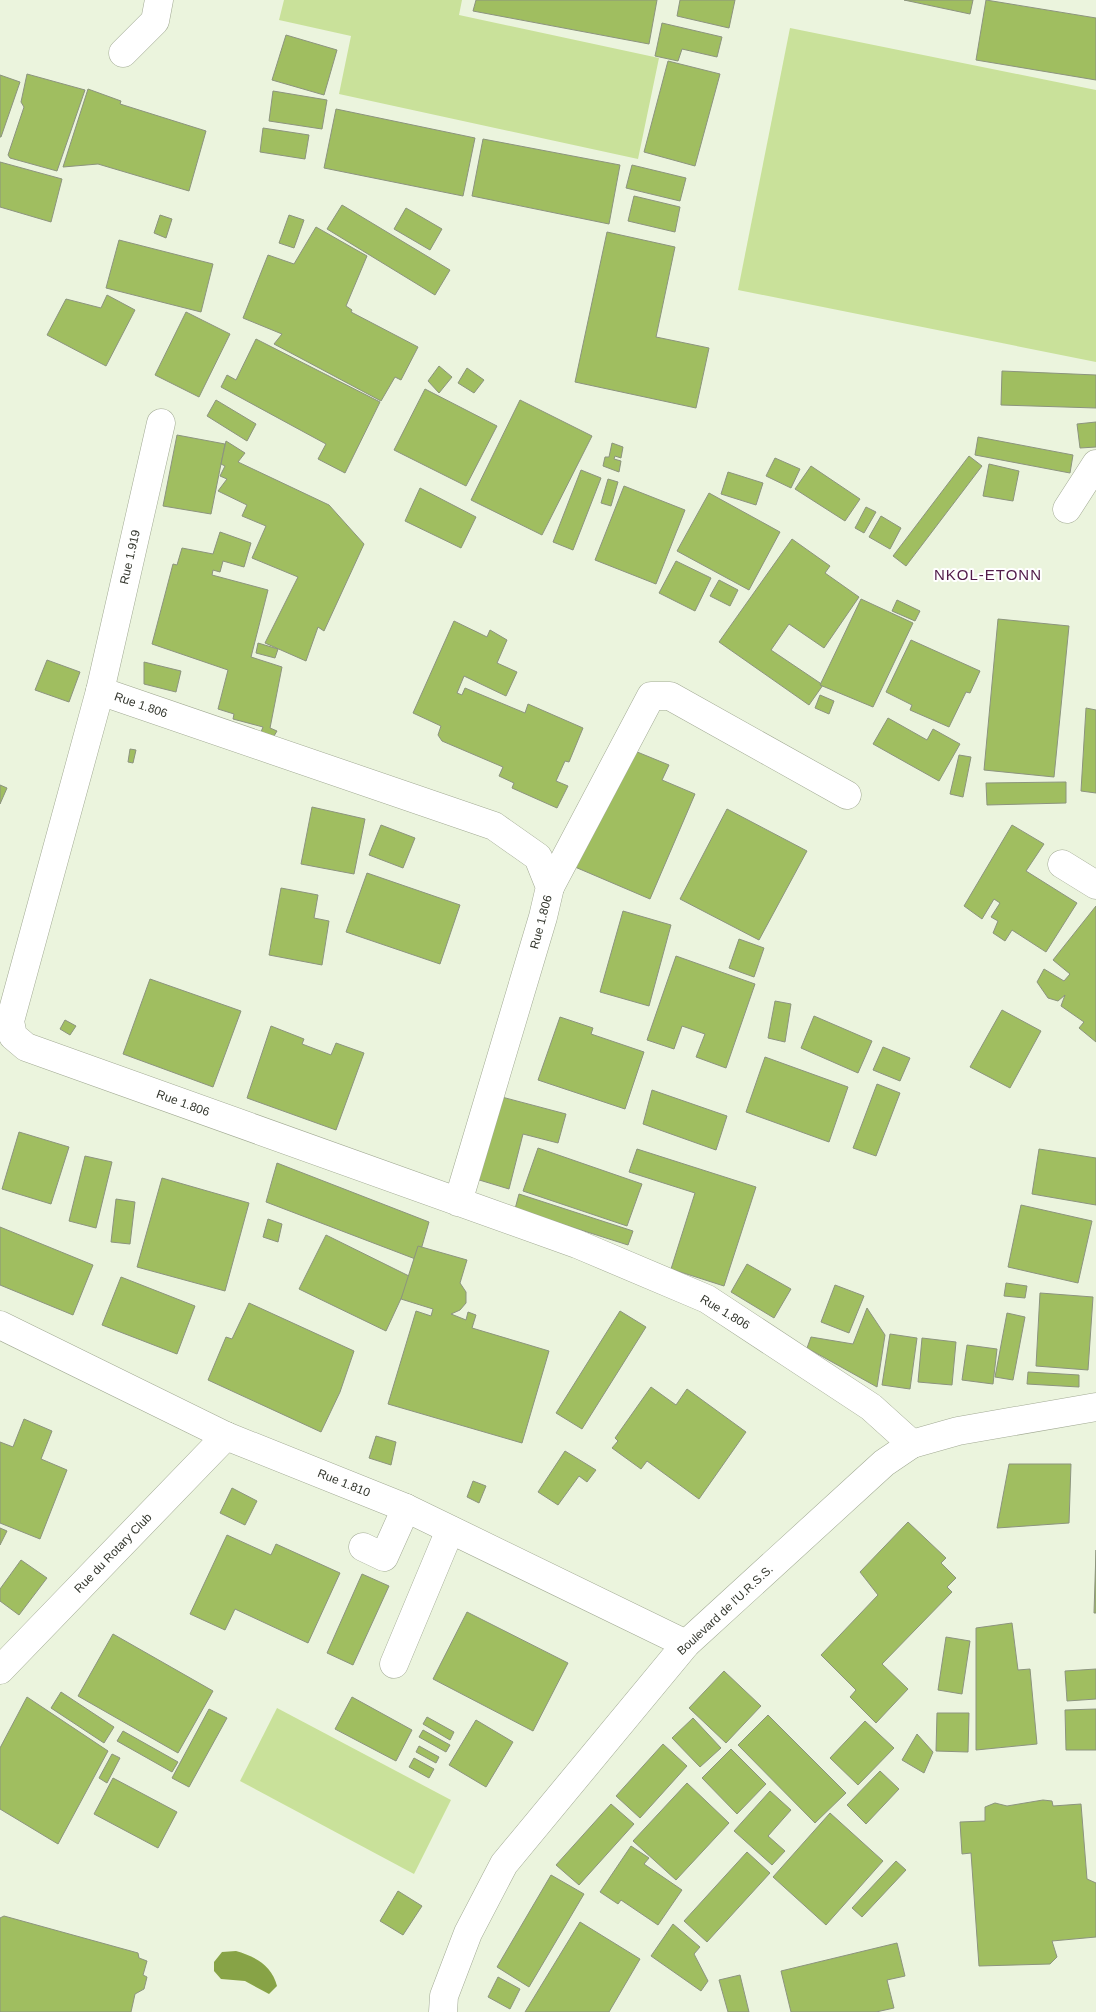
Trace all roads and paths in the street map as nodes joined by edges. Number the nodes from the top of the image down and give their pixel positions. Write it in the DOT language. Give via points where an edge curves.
graph roads {
  1 [pos="159,0"];
  2 [pos="123,53"];
  3 [pos="161,423"];
  4 [pos="1096,464"];
  5 [pos="1067,509"];
  6 [pos="100,691"];
  7 [pos="847,795"];
  8 [pos="1062,864"];
  9 [pos="1096,885"];
  10 [pos="550,887"];
  11 [pos="458,1202"];
  12 [pos="0,1325"];
  13 [pos="1096,1407"];
  14 [pos="226,1436"];
  15 [pos="912,1444"];
  16 [pos="406,1508"];
  17 [pos="450,1530"];
  18 [pos="364,1547"];
  19 [pos="686,1644"];
  20 [pos="394,1664"];
  21 [pos="0,1670"];
  22 [pos="443,2012"];
  1 -- 2 [label="street" via="155,21"];
  3 -- 6 [label="street, Rue 1.919"];
  4 -- 5 [label="street"];
  6 -- 10 [label="street, Rue 1.806" via="494,826 538,857"];
  6 -- 11 [label="street, Rue 1.806" via="10,1021 13,1036 26,1048"];
  7 -- 10 [label="street" via="670,696 651,696"];
  8 -- 9 [label="street"];
  10 -- 11 [label="street, Rue 1.806"];
  11 -- 15 [label="street, Rue 1.806" via="577,1244 706,1299 871,1407"];
  12 -- 14 [label="street, Rue 1.810"];
  13 -- 15 [label="street, Boulevard de l'U.R.S.S." via="958,1431"];
  14 -- 16 [label="street, Rue 1.810"];
  14 -- 21 [label="street, Rue du Rotary Club"];
  15 -- 19 [label="street, Boulevard de l'U.R.S.S." via="884,1463"];
  16 -- 17 [label="street, Rue 1.810"];
  16 -- 18 [label="street" via="384,1557"];
  17 -- 19 [label="street, Rue 1.810"];
  17 -- 20 [label="street"];
  19 -- 22 [label="street, Boulevard de l'U.R.S.S." via="504,1864 468,1933 444,1996"];
}
